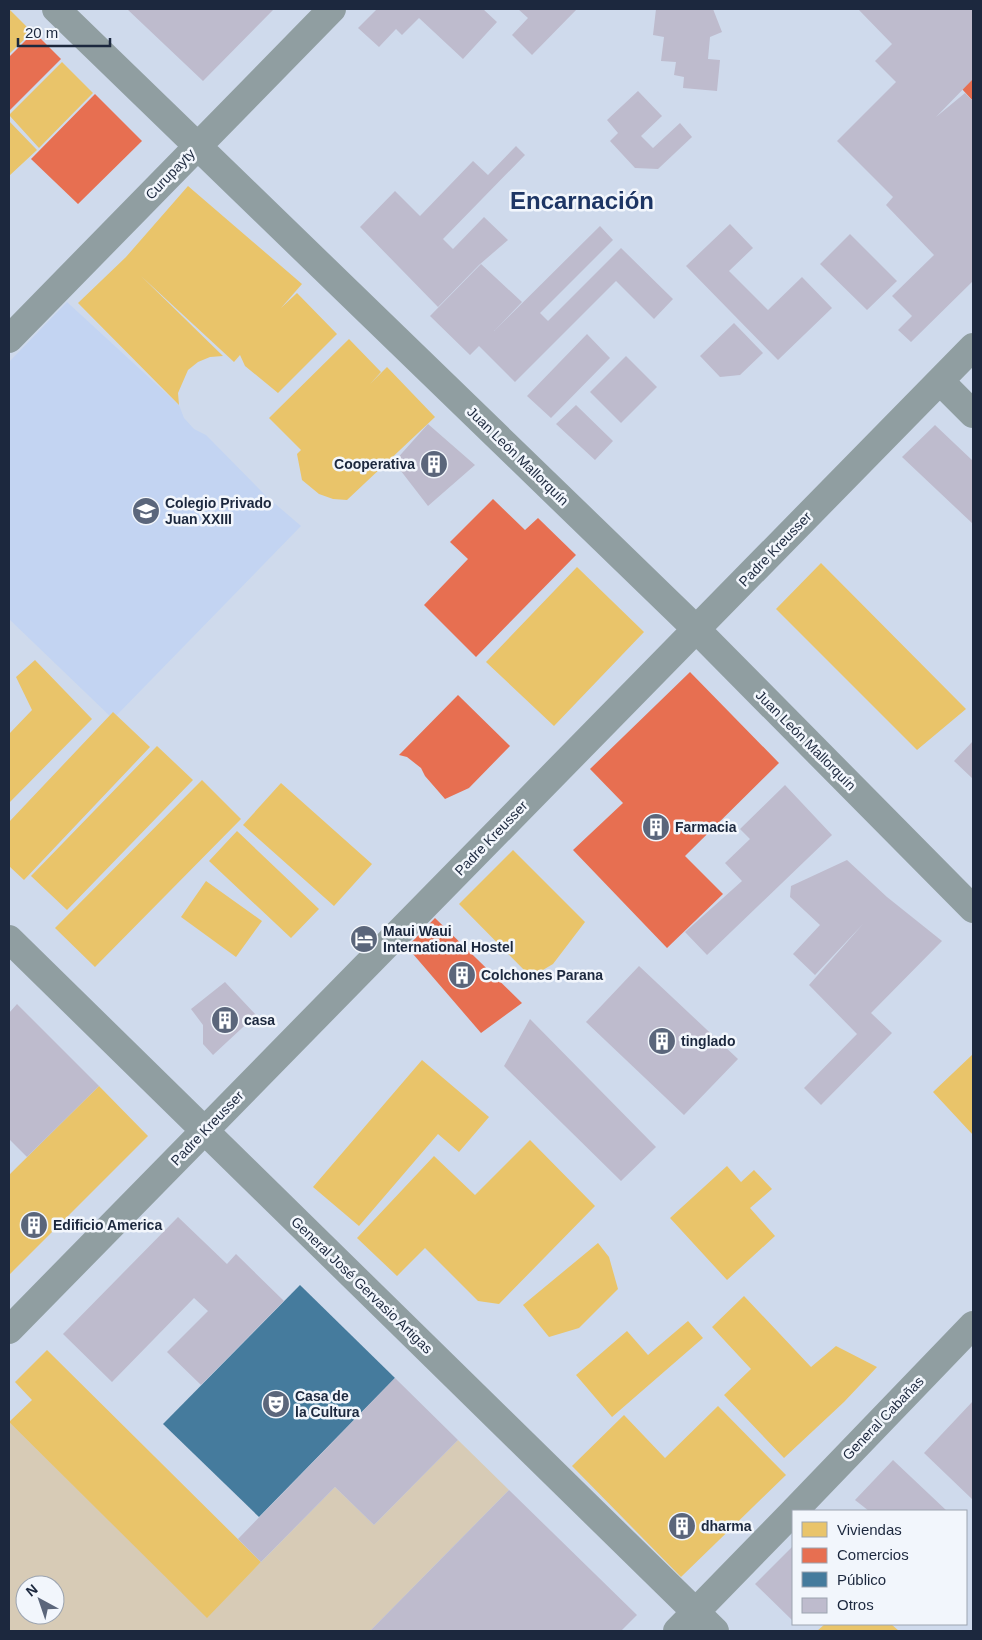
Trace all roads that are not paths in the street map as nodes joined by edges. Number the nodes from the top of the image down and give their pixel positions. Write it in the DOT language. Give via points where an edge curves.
graph roads {
  1 [pos="56,9"];
  2 [pos="332,9"];
  3 [pos="198,145"];
  4 [pos="9,339"];
  5 [pos="973,347"];
  6 [pos="940,381"];
  7 [pos="973,414"];
  8 [pos="696,629"];
  9 [pos="973,909"];
  10 [pos="9,939"];
  11 [pos="204,1131"];
  12 [pos="973,1325"];
  13 [pos="9,1330"];
  14 [pos="794,1510"];
  15 [pos="792,1512"];
  16 [pos="696,1625"];
  1 -- 3 [label="street, Juan León Mallorquín"];
  2 -- 3 [label="street, Curupayty"];
  3 -- 4 [label="street, Curupayty"];
  3 -- 8 [label="street, Juan León Mallorquín"];
  5 -- 6 [label="street, Padre Kreusser"];
  6 -- 7 [label="street"];
  6 -- 8 [label="street, Padre Kreusser"];
  8 -- 9 [label="street, Juan León Mallorquín"];
  8 -- 11 [label="street, Padre Kreusser"];
  10 -- 11 [label="street, General José Gervasio Artigas"];
  11 -- 13 [label="street, Padre Kreusser"];
  11 -- 16 [label="street, General José Gervasio Artigas"];
  12 -- 14 [label="street, General Cabañas"];
  15 -- 16 [label="street, General Cabañas"];
}
